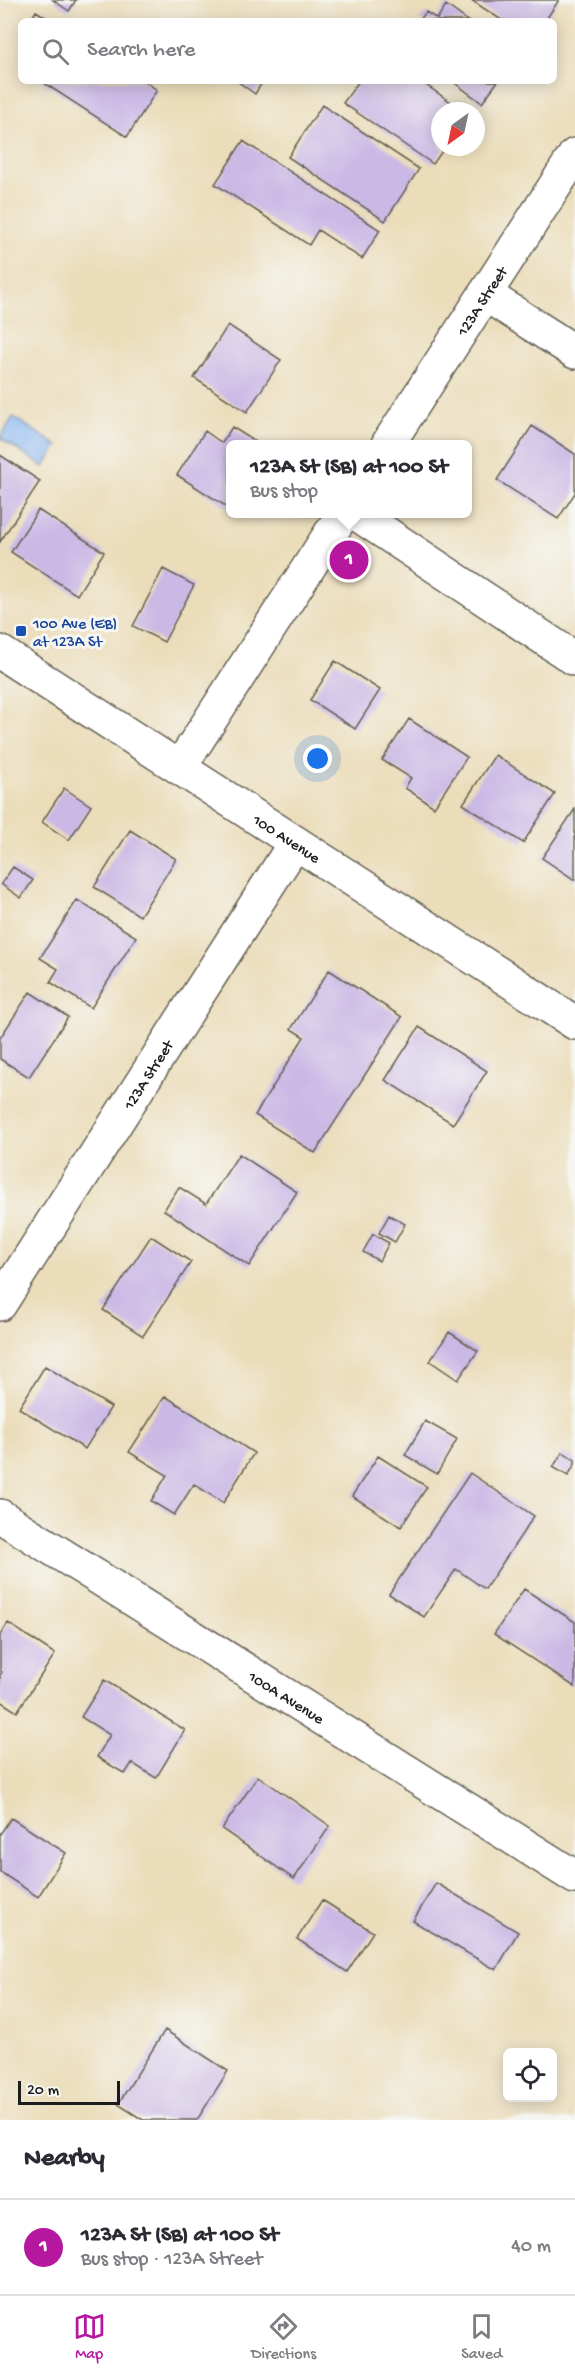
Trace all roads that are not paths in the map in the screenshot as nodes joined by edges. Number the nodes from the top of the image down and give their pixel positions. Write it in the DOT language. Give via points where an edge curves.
graph roads {
  1 [pos="575,155"];
  2 [pos="485,294"];
  3 [pos="575,352"];
  4 [pos="391,440"];
  5 [pos="340,518"];
  6 [pos="364,518"];
  7 [pos="0,652"];
  8 [pos="575,659"];
  9 [pos="180,767"];
  10 [pos="295,843"];
  11 [pos="575,1023"];
  12 [pos="0,1304"];
  13 [pos="0,1516"];
  14 [pos="575,1877"];
  1 -- 2 [label="street, 123A Street"];
  2 -- 3 [label="street"];
  2 -- 4 [label="street, 123A Street"];
  5 -- 9 [label="street"];
  6 -- 8 [label="street"];
  7 -- 9 [label="street, 100 Avenue"];
  9 -- 10 [label="street, 100 Avenue"];
  10 -- 11 [label="street, 100 Avenue"];
  10 -- 12 [label="street, 123A Street"];
  13 -- 14 [label="street, 100A Avenue"];
}
